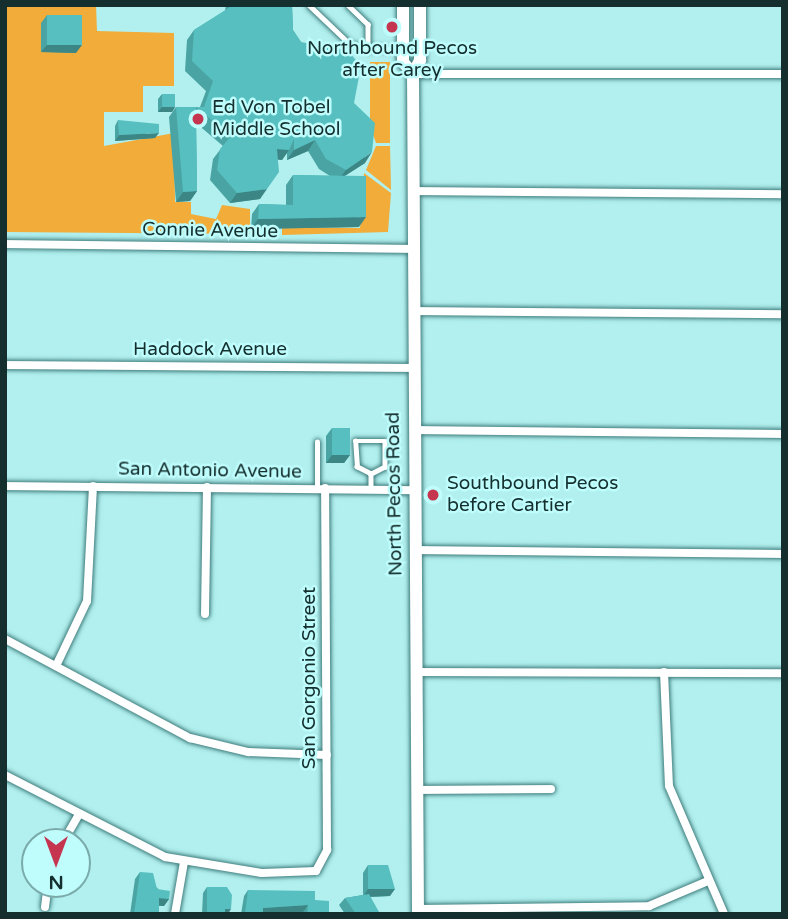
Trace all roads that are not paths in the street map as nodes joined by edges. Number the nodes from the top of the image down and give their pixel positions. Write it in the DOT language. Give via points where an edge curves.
graph roads {
  1 [pos="309,5"];
  2 [pos="348,5"];
  3 [pos="402,5"];
  4 [pos="420,5"];
  5 [pos="368,50"];
  6 [pos="403,50"];
  7 [pos="412,74"];
  8 [pos="783,74"];
  9 [pos="414,191"];
  10 [pos="783,194"];
  11 [pos="5,244"];
  12 [pos="414,249"];
  13 [pos="413,311"];
  14 [pos="783,314"];
  15 [pos="5,365"];
  16 [pos="414,368"];
  17 [pos="414,430"];
  18 [pos="783,434"];
  19 [pos="317,442"];
  20 [pos="371,474"];
  21 [pos="5,486"];
  22 [pos="93,486"];
  23 [pos="207,487"];
  24 [pos="321,488"];
  25 [pos="371,489"];
  26 [pos="414,489"];
  27 [pos="415,551"];
  28 [pos="783,554"];
  29 [pos="205,614"];
  30 [pos="5,639"];
  31 [pos="55,666"];
  32 [pos="416,672"];
  33 [pos="664,672"];
  34 [pos="783,673"];
  35 [pos="327,755"];
  36 [pos="5,775"];
  37 [pos="551,789"];
  38 [pos="416,790"];
  39 [pos="78,816"];
  40 [pos="71,828"];
  41 [pos="184,862"];
  42 [pos="708,881"];
  43 [pos="46,898"];
  44 [pos="45,907"];
  45 [pos="616,910"];
  46 [pos="418,911"];
  47 [pos="498,911"];
  48 [pos="175,914"];
  49 [pos="723,914"];
  1 -- 5 [label="lane" via="351,44"];
  2 -- 5 [label="lane" via="368,23"];
  3 -- 6 [label="main road, North Pecos Road"];
  4 -- 7 [label="main road, North Pecos Road" via="420,60"];
  5 -- 6 [label="lane"];
  6 -- 7 [label="main road, North Pecos Road"];
  7 -- 8 [label="street"];
  7 -- 9 [label="main road, North Pecos Road"];
  9 -- 10 [label="street"];
  9 -- 12 [label="main road, North Pecos Road"];
  11 -- 12 [label="street, Connie Avenue"];
  12 -- 13 [label="main road, North Pecos Road"];
  13 -- 14 [label="street"];
  13 -- 16 [label="main road, North Pecos Road"];
  15 -- 16 [label="street, Haddock Avenue"];
  16 -- 17 [label="main road, North Pecos Road"];
  17 -- 18 [label="street"];
  17 -- 26 [label="main road, North Pecos Road"];
  19 -- 24 [label="lane"];
  20 -- 20 [label="lane" via="385,467 385,440 355,440 357,467"];
  20 -- 25 [label="lane"];
  21 -- 22 [label="street, San Antonio Avenue"];
  22 -- 23 [label="street, San Antonio Avenue"];
  22 -- 31 [label="street" via="87,601"];
  23 -- 24 [label="street, San Antonio Avenue"];
  23 -- 29 [label="street"];
  24 -- 25 [label="street, San Antonio Avenue"];
  24 -- 35 [label="street, San Gorgonio Street"];
  25 -- 26 [label="street, San Antonio Avenue"];
  26 -- 27 [label="main road, North Pecos Road"];
  27 -- 28 [label="street"];
  27 -- 32 [label="main road, North Pecos Road"];
  30 -- 31 [label="street"];
  31 -- 35 [label="street" via="191,738 248,752"];
  32 -- 33 [label="street"];
  32 -- 38 [label="main road, North Pecos Road"];
  33 -- 34 [label="street"];
  33 -- 42 [label="street" via="669,786"];
  35 -- 41 [label="street, San Gorgonio Street" via="327,850 321,866 307,873 262,873"];
  36 -- 39 [label="street"];
  37 -- 38 [label="street"];
  38 -- 46 [label="main road, North Pecos Road"];
  39 -- 40 [label="street"];
  39 -- 41 [label="street"];
  41 -- 48 [label="street"];
  42 -- 45 [label="street" via="667,902"];
  42 -- 49 [label="street"];
  43 -- 44 [label="street"];
  45 -- 47 [label="street"];
  46 -- 47 [label="street"];
}
